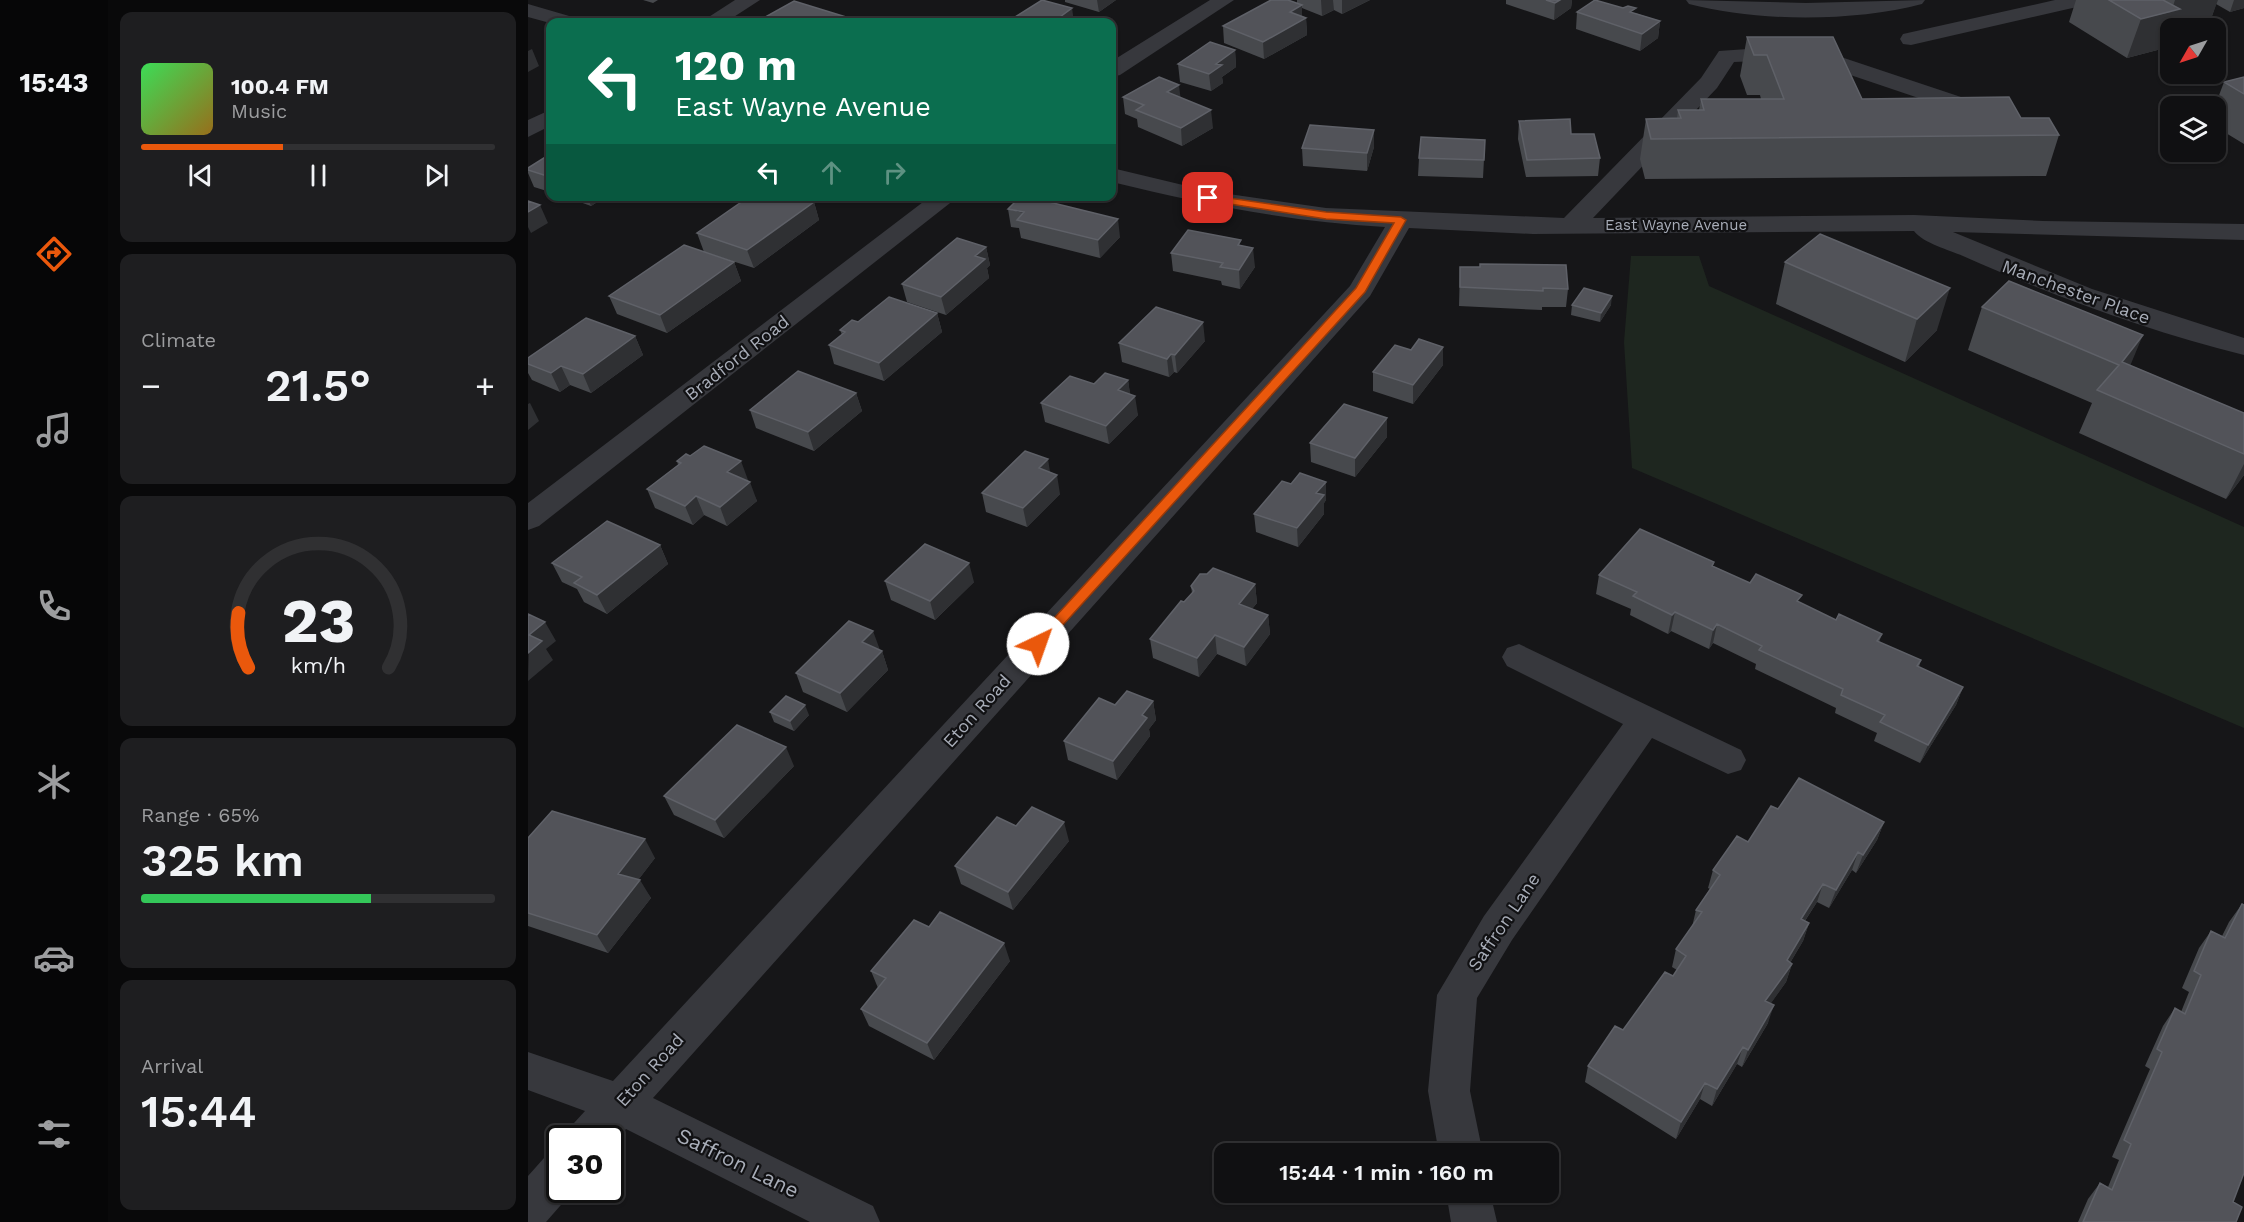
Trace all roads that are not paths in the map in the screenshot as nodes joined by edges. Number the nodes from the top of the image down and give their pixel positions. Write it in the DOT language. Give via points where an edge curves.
graph roads {
  1 [pos="750,0"];
  2 [pos="1224,0"];
  3 [pos="1696,0"];
  4 [pos="1915,0"];
  5 [pos="2083,0"];
  6 [pos="528,10"];
  7 [pos="555,18"];
  8 [pos="719,18"];
  9 [pos="1911,39"];
  10 [pos="1116,68"];
  11 [pos="1974,109"];
  12 [pos="546,119"];
  13 [pos="528,130"];
  14 [pos="1116,176"];
  15 [pos="940,201"];
  16 [pos="1401,220"];
  17 [pos="1914,223"];
  18 [pos="1571,226"];
  19 [pos="2244,232"];
  20 [pos="2244,347"];
  21 [pos="528,519"];
  22 [pos="1519,657"];
  23 [pos="1645,720"];
  24 [pos="1728,760"];
  25 [pos="528,1071"];
  26 [pos="620,1104"];
  27 [pos="601,1125"];
  28 [pos="1459,1143"];
  29 [pos="546,1189"];
  30 [pos="1470,1203"];
  31 [pos="528,1209"];
  32 [pos="856,1222"];
  33 [pos="1474,1222"];
  1 -- 8 [label="street"];
  2 -- 10 [label="street"];
  3 -- 4 [label="street" via="1833,10"];
  5 -- 9 [label="street"];
  6 -- 7 [label="street"];
  11 -- 18 [label="street" via="1805,52 1727,56 1709,83"];
  12 -- 13 [label="street"];
  14 -- 16 [label="street, East Wayne Avenue" via="1208,198 1326,216"];
  15 -- 21 [label="street, Bradford Road"];
  16 -- 18 [label="street, East Wayne Avenue"];
  16 -- 26 [label="street, Eton Road" via="1361,290"];
  17 -- 18 [label="street, East Wayne Avenue"];
  17 -- 19 [label="street, East Wayne Avenue"];
  17 -- 20 [label="street, Manchester Place" via="1984,258 2122,311"];
  22 -- 23 [label="street"];
  23 -- 24 [label="street"];
  23 -- 28 [label="street, Saffron Lane" via="1498,928 1457,995 1449,1091"];
  25 -- 26 [label="street, Saffron Lane"];
  26 -- 27 [label="street, Eton Road"];
  26 -- 32 [label="street, Saffron Lane"];
  29 -- 31 [label="street"];
  30 -- 33 [label="street"];
}
